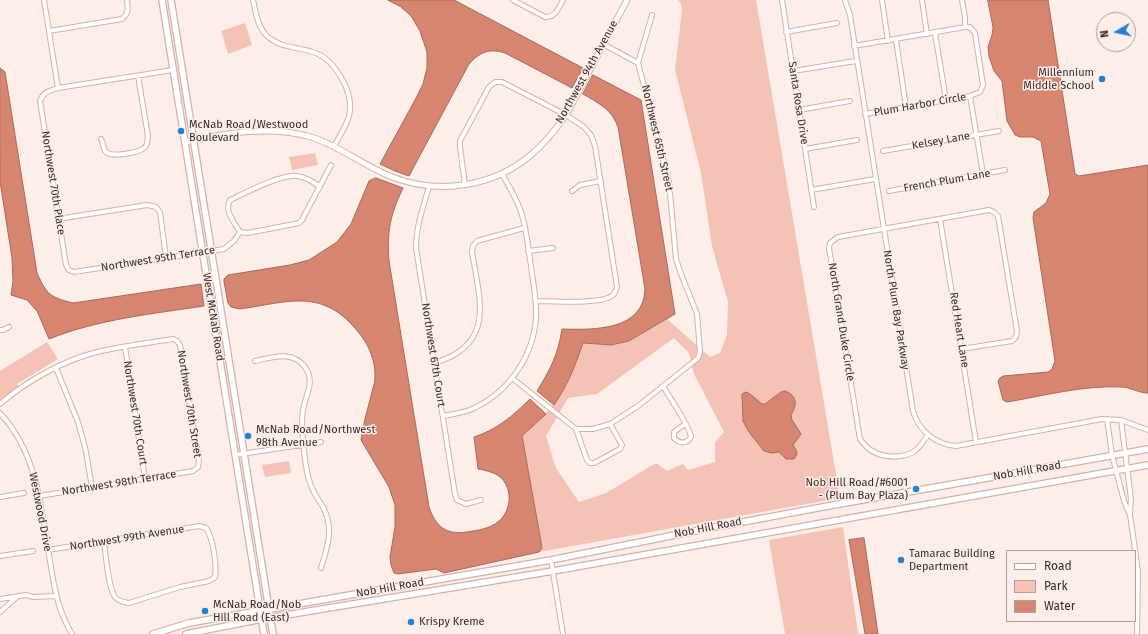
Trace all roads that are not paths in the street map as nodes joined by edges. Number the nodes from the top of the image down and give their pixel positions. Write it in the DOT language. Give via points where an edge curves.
graph roads {
  1 [pos="44,0"];
  2 [pos="127,0"];
  3 [pos="162,0"];
  4 [pos="171,0"];
  5 [pos="253,0"];
  6 [pos="514,0"];
  7 [pos="563,0"];
  8 [pos="627,0"];
  9 [pos="782,0"];
  10 [pos="845,0"];
  11 [pos="882,0"];
  12 [pos="922,0"];
  13 [pos="962,0"];
  14 [pos="652,15"];
  15 [pos="837,23"];
  16 [pos="964,27"];
  17 [pos="49,31"];
  18 [pos="786,32"];
  19 [pos="935,33"];
  20 [pos="927,34"];
  21 [pos="896,40"];
  22 [pos="888,41"];
  23 [pos="603,44"];
  24 [pos="854,46"];
  25 [pos="856,61"];
  26 [pos="638,63"];
  27 [pos="173,70"];
  28 [pos="793,71"];
  29 [pos="138,76"];
  30 [pos="58,88"];
  31 [pos="970,96"];
  32 [pos="946,100"];
  33 [pos="850,101"];
  34 [pos="906,107"];
  35 [pos="799,110"];
  36 [pos="865,114"];
  37 [pos="566,115"];
  38 [pos="999,130"];
  39 [pos="976,135"];
  40 [pos="101,139"];
  41 [pos="193,140"];
  42 [pos="857,140"];
  43 [pos="185,142"];
  44 [pos="334,146"];
  45 [pos="805,149"];
  46 [pos="883,151"];
  47 [pos="332,165"];
  48 [pos="1004,170"];
  49 [pos="502,174"];
  50 [pos="983,174"];
  51 [pos="875,179"];
  52 [pos="600,181"];
  53 [pos="465,185"];
  54 [pos="429,186"];
  55 [pos="320,187"];
  56 [pos="811,190"];
  57 [pos="572,191"];
  58 [pos="889,191"];
  59 [pos="814,206"];
  60 [pos="58,219"];
  61 [pos="940,219"];
  62 [pos="524,228"];
  63 [pos="883,228"];
  64 [pos="240,232"];
  65 [pos="553,248"];
  66 [pos="212,250"];
  67 [pos="528,251"];
  68 [pos="202,252"];
  69 [pos="166,258"];
  70 [pos="69,270"];
  71 [pos="536,301"];
  72 [pos="9,327"];
  73 [pos="0,330"];
  74 [pos="125,347"];
  75 [pos="962,349"];
  76 [pos="255,361"];
  77 [pos="434,363"];
  78 [pos="56,368"];
  79 [pos="512,378"];
  80 [pos="663,386"];
  81 [pos="0,404"];
  82 [pos="0,412"];
  83 [pos="443,416"];
  84 [pos="1107,419"];
  85 [pos="1121,420"];
  86 [pos="610,424"];
  87 [pos="685,424"];
  88 [pos="576,429"];
  89 [pos="1148,430"];
  90 [pos="928,435"];
  91 [pos="321,442"];
  92 [pos="976,442"];
  93 [pos="304,444"];
  94 [pos="1148,449"];
  95 [pos="1126,453"];
  96 [pos="244,454"];
  97 [pos="235,455"];
  98 [pos="1112,455"];
  99 [pos="1148,465"];
  100 [pos="198,467"];
  101 [pos="1126,469"];
  102 [pos="1117,471"];
  103 [pos="146,479"];
  104 [pos="92,487"];
  105 [pos="24,493"];
  106 [pos="39,496"];
  107 [pos="0,497"];
  108 [pos="481,500"];
  109 [pos="1130,515"];
  110 [pos="104,542"];
  111 [pos="48,550"];
  112 [pos="1135,550"];
  113 [pos="33,551"];
  114 [pos="0,556"];
  115 [pos="1136,558"];
  116 [pos="551,560"];
  117 [pos="322,568"];
  118 [pos="553,570"];
  119 [pos="19,596"];
  120 [pos="56,596"];
  121 [pos="0,599"];
  122 [pos="268,609"];
  123 [pos="260,611"];
  124 [pos="0,612"];
  125 [pos="270,618"];
  126 [pos="262,619"];
  127 [pos="72,634"];
  128 [pos="153,634"];
  129 [pos="186,634"];
  130 [pos="264,634"];
  131 [pos="273,634"];
  132 [pos="563,634"];
  133 [pos="1137,634"];
  1 -- 17 [label="street"];
  2 -- 17 [label="street" via="129,10 122,19"];
  3 -- 27 [label="main road, West McNab Road"];
  4 -- 41 [label="main road, West McNab Road"];
  5 -- 44 [label="street" via="256,18 267,36 283,45 315,52 326,59 342,79 348,92 350,115"];
  6 -- 7 [label="street" via="545,17 555,14"];
  8 -- 23 [label="street, Northwest 94th Avenue"];
  9 -- 18 [label="street, Santa Rosa Drive"];
  10 -- 24 [label="street, North Plum Bay Parkway" via="850,15"];
  11 -- 22 [label="street"];
  12 -- 20 [label="street"];
  13 -- 16 [label="street"];
  14 -- 26 [label="street"];
  15 -- 18 [label="street"];
  16 -- 19 [label="street"];
  16 -- 31 [label="street, Plum Harbor Circle" via="970,27 975,33 983,85 980,92"];
  17 -- 30 [label="street"];
  18 -- 28 [label="street, Santa Rosa Drive"];
  19 -- 20 [label="street"];
  19 -- 32 [label="street"];
  20 -- 21 [label="street"];
  21 -- 22 [label="street"];
  21 -- 34 [label="street"];
  22 -- 24 [label="street"];
  23 -- 26 [label="street"];
  23 -- 37 [label="street, Northwest 94th Avenue"];
  24 -- 25 [label="street, North Plum Bay Parkway"];
  25 -- 28 [label="street"];
  25 -- 36 [label="street, North Plum Bay Parkway"];
  26 -- 80 [label="street, Northwest 65th Street" via="669,182 676,259 694,304 698,324 698,358"];
  27 -- 29 [label="street"];
  27 -- 43 [label="main road, West McNab Road"];
  28 -- 35 [label="street, Santa Rosa Drive"];
  29 -- 30 [label="street"];
  29 -- 40 [label="street" via="148,136 147,145 137,152 114,155 105,151"];
  30 -- 60 [label="street, Northwest 70th Place" via="46,92 40,101"];
  31 -- 32 [label="street, Plum Harbor Circle"];
  31 -- 39 [label="street"];
  32 -- 34 [label="street, Plum Harbor Circle"];
  33 -- 35 [label="street"];
  34 -- 36 [label="street, Plum Harbor Circle"];
  35 -- 45 [label="street, Santa Rosa Drive"];
  36 -- 51 [label="street, North Plum Bay Parkway"];
  37 -- 49 [label="street, Northwest 94th Avenue" via="532,155"];
  37 -- 52 [label="street" via="591,135"];
  37 -- 53 [label="street" via="502,82 494,82 460,141"];
  38 -- 39 [label="street, Kelsey Lane"];
  39 -- 46 [label="street, Kelsey Lane"];
  39 -- 50 [label="street"];
  41 -- 43 [label="street, Northwest 94th Avenue"];
  41 -- 44 [label="street, Northwest 94th Avenue" via="270,130 311,137"];
  41 -- 66 [label="main road, West McNab Road"];
  42 -- 45 [label="street"];
  43 -- 68 [label="main road, West McNab Road"];
  44 -- 54 [label="street, Northwest 94th Avenue" via="392,177"];
  45 -- 56 [label="street, Santa Rosa Drive"];
  47 -- 55 [label="street"];
  48 -- 50 [label="street, French Plum Lane"];
  49 -- 53 [label="street, Northwest 94th Avenue"];
  49 -- 62 [label="street" via="518,203"];
  50 -- 58 [label="street, French Plum Lane"];
  51 -- 56 [label="street"];
  51 -- 63 [label="street, North Plum Bay Parkway"];
  52 -- 57 [label="street" via="580,185"];
  52 -- 71 [label="street" via="617,287 615,293 604,300"];
  53 -- 54 [label="street, Northwest 94th Avenue"];
  54 -- 77 [label="street, Northwest 67th Court" via="418,224 416,248"];
  55 -- 64 [label="street" via="299,223 248,233"];
  55 -- 64 [label="street" via="306,178 285,177 230,200 227,210"];
  56 -- 59 [label="street, Santa Rosa Drive"];
  60 -- 69 [label="street" via="147,205 156,207 160,212"];
  60 -- 70 [label="street, Northwest 70th Place"];
  61 -- 63 [label="street, North Grand Duke Circle"];
  61 -- 75 [label="street, Red Heart Lane"];
  61 -- 75 [label="street, North Grand Duke Circle" via="989,210 998,216 1016,337 1012,341"];
  62 -- 67 [label="street"];
  62 -- 77 [label="street" via="477,241 473,246 481,314 478,329 464,349 447,360"];
  63 -- 90 [label="street, North Plum Bay Parkway" via="913,411 917,422"];
  63 -- 90 [label="street, North Grand Duke Circle" via="838,237 830,242 829,248 859,435 863,444 872,451 891,457 911,453"];
  64 -- 66 [label="street, Northwest 95th Terrace" via="229,246"];
  65 -- 67 [label="street"];
  66 -- 68 [label="street, Northwest 95th Terrace"];
  66 -- 96 [label="main road, West McNab Road"];
  67 -- 71 [label="street"];
  68 -- 69 [label="street, Northwest 95th Terrace"];
  68 -- 97 [label="main road, West McNab Road"];
  69 -- 70 [label="street, Northwest 95th Terrace" via="74,272"];
  71 -- 79 [label="street" via="533,337 528,352"];
  72 -- 73 [label="street"];
  74 -- 78 [label="street" via="90,354"];
  74 -- 100 [label="street, Northwest 70th Street" via="173,339 177,341 180,346"];
  74 -- 103 [label="street, Northwest 70th Court"];
  75 -- 92 [label="street, Red Heart Lane"];
  76 -- 93 [label="street" via="292,357 306,368 310,378 310,389 303,410"];
  77 -- 83 [label="street, Northwest 67th Court"];
  78 -- 81 [label="street"];
  78 -- 104 [label="street" via="78,422"];
  79 -- 83 [label="street" via="500,391 472,409"];
  79 -- 88 [label="street"];
  80 -- 86 [label="street"];
  80 -- 87 [label="street"];
  82 -- 106 [label="street, Westwood Drive" via="18,435 26,452"];
  83 -- 108 [label="street, Northwest 67th Court" via="457,500 466,504"];
  84 -- 85 [label="street, North Plum Bay Parkway"];
  84 -- 92 [label="street, North Plum Bay Parkway"];
  84 -- 98 [label="street"];
  85 -- 89 [label="street, North Plum Bay Parkway"];
  85 -- 95 [label="street"];
  86 -- 88 [label="street"];
  86 -- 88 [label="street" via="622,445 620,449 594,463 587,460"];
  87 -- 87 [label="street" via="691,437 684,442 678,442 674,438 674,432"];
  90 -- 92 [label="street, North Plum Bay Parkway" via="949,445"];
  91 -- 93 [label="street"];
  93 -- 96 [label="street"];
  93 -- 117 [label="street" via="311,485 330,525 329,543"];
  94 -- 95 [label="main road, Nob Hill Road"];
  95 -- 98 [label="main road, Nob Hill Road"];
  95 -- 101 [label="street"];
  96 -- 97 [label="street"];
  96 -- 122 [label="main road, West McNab Road"];
  97 -- 123 [label="main road, West McNab Road"];
  98 -- 102 [label="street"];
  98 -- 116 [label="main road, Nob Hill Road" via="759,519"];
  99 -- 101 [label="main road, Nob Hill Road"];
  100 -- 103 [label="street, Northwest 98th Terrace" via="193,471"];
  101 -- 102 [label="main road, Nob Hill Road"];
  101 -- 109 [label="street" via="1131,499"];
  102 -- 109 [label="street"];
  102 -- 118 [label="main road, Nob Hill Road"];
  103 -- 104 [label="street, Northwest 98th Terrace"];
  104 -- 106 [label="street, Northwest 98th Terrace"];
  105 -- 107 [label="street"];
  106 -- 111 [label="street, Westwood Drive"];
  109 -- 112 [label="street"];
  110 -- 110 [label="street, Northwest 99th Avenue" via="110,580 116,598 121,602 129,603 209,581 215,577 210,533 206,528 199,526"];
  110 -- 111 [label="street, Northwest 99th Avenue"];
  111 -- 120 [label="street, Westwood Drive"];
  113 -- 114 [label="street"];
  115 -- 133 [label="street"];
  116 -- 118 [label="street"];
  116 -- 122 [label="main road, Nob Hill Road"];
  118 -- 125 [label="main road, Nob Hill Road"];
  118 -- 132 [label="street"];
  119 -- 120 [label="street"];
  119 -- 121 [label="street"];
  119 -- 124 [label="street"];
  120 -- 127 [label="street, Westwood Drive"];
  122 -- 123 [label="main road, Nob Hill Road"];
  122 -- 125 [label="main road, West McNab Road"];
  123 -- 126 [label="main road, West McNab Road"];
  123 -- 128 [label="main road, Nob Hill Road" via="189,623"];
  125 -- 126 [label="main road, Nob Hill Road"];
  125 -- 131 [label="main road, West McNab Road"];
  126 -- 129 [label="main road, Nob Hill Road"];
  126 -- 130 [label="main road, West McNab Road"];
}
